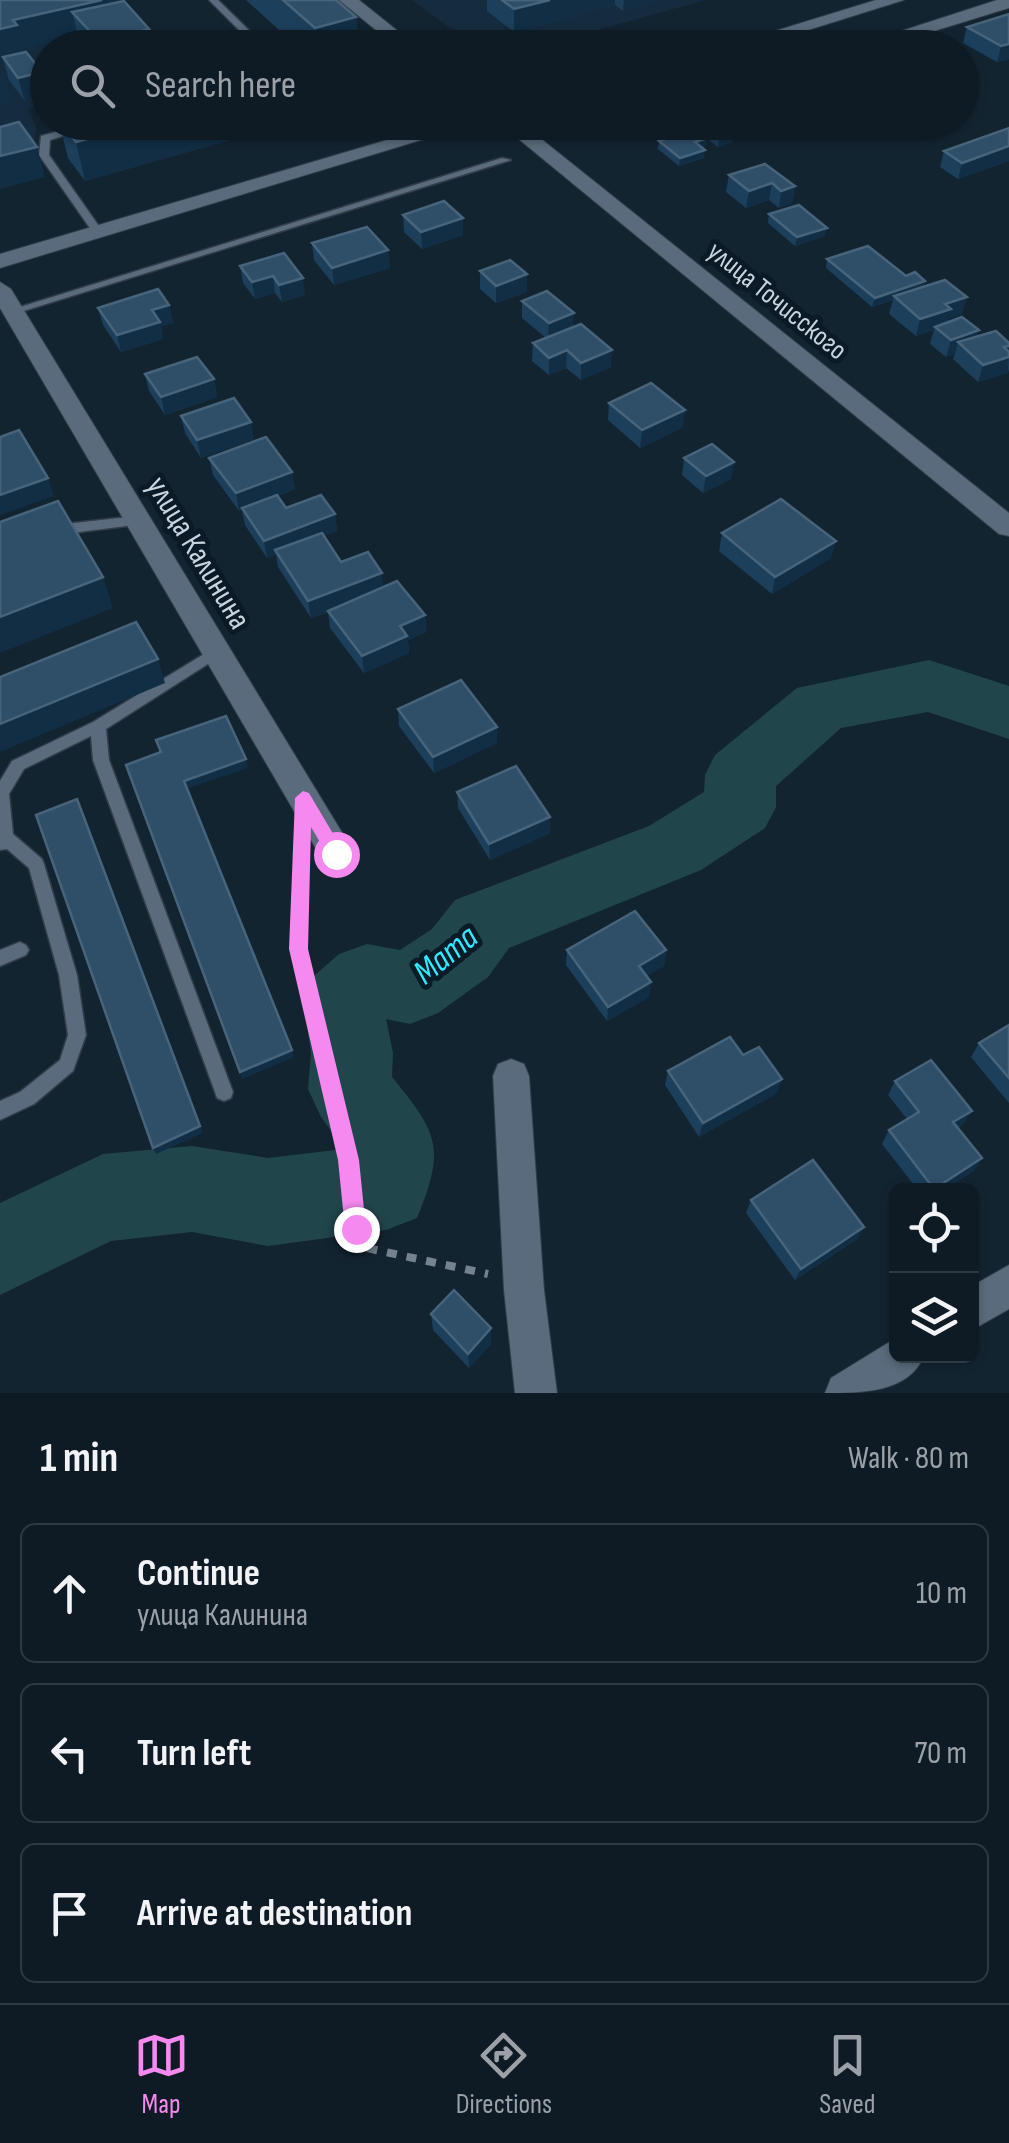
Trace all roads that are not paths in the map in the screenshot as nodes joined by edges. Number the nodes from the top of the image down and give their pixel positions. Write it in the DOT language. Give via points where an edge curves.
graph roads {
  1 [pos="213,0"];
  2 [pos="348,0"];
  3 [pos="895,0"];
  4 [pos="1009,2"];
  5 [pos="244,30"];
  6 [pos="387,30"];
  7 [pos="791,30"];
  8 [pos="917,30"];
  9 [pos="45,140"];
  10 [pos="410,140"];
  11 [pos="529,140"];
  12 [pos="506,160"];
  13 [pos="98,232"];
  14 [pos="0,261"];
  15 [pos="7,300"];
  16 [pos="138,521"];
  17 [pos="1009,527"];
  18 [pos="46,532"];
  19 [pos="217,651"];
  20 [pos="98,726"];
  21 [pos="2,841"];
  22 [pos="336,854"];
  23 [pos="20,950"];
  24 [pos="0,958"];
  25 [pos="511,1076"];
  26 [pos="224,1092"];
  27 [pos="0,1111"];
  28 [pos="1009,1285"];
  29 [pos="979,1305"];
  30 [pos="892,1363"];
  31 [pos="536,1393"];
  32 [pos="846,1393"];
  1 -- 5 [label="lane"];
  2 -- 6 [label="street"];
  3 -- 7 [label="street"];
  4 -- 8 [label="street"];
  9 -- 13 [label="lane" via="44,155"];
  10 -- 13 [label="street"];
  11 -- 17 [label="street, улица Точисского"];
  12 -- 15 [label="lane"];
  13 -- 14 [label="street"];
  15 -- 16 [label="street, улица Калинина"];
  16 -- 18 [label="lane"];
  16 -- 19 [label="street, улица Калинина"];
  19 -- 20 [label="lane"];
  19 -- 22 [label="street, улица Калинина"];
  20 -- 21 [label="lane" via="18,766 0,794"];
  20 -- 26 [label="lane" via="101,760"];
  21 -- 27 [label="lane" via="36,864 68,975 77,1035 67,1065"];
  23 -- 24 [label="lane"];
  25 -- 31 [label="street"];
  28 -- 29 [label="street"];
  30 -- 32 [label="street"];
}
